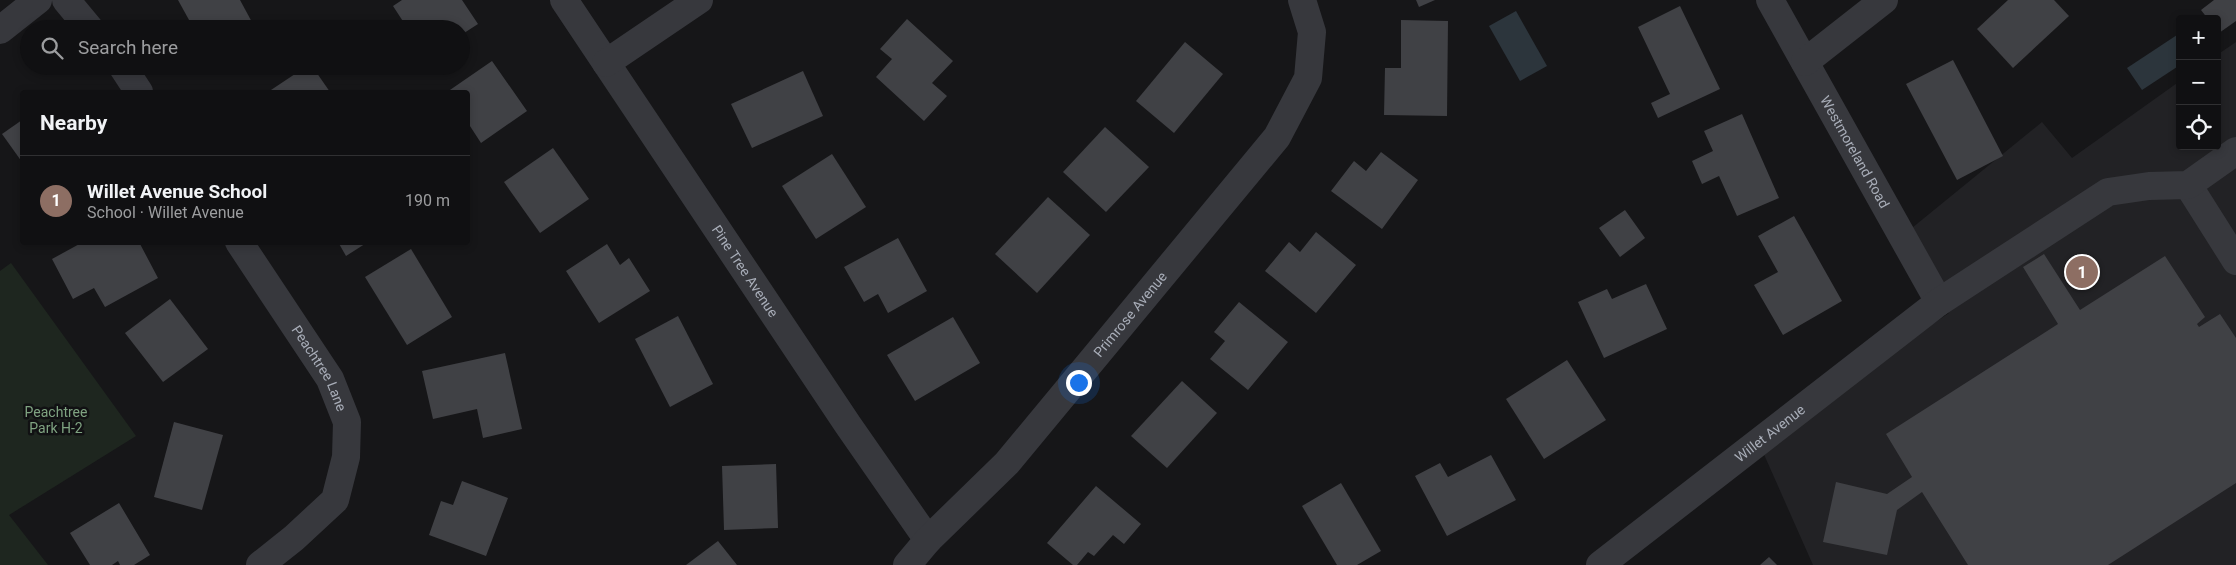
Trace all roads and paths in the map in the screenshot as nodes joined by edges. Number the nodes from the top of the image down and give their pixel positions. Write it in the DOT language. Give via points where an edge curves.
graph roads {
  1 [pos="38,0"];
  2 [pos="66,0"];
  3 [pos="564,0"];
  4 [pos="699,0"];
  5 [pos="1302,0"];
  6 [pos="1770,0"];
  7 [pos="1884,0"];
  8 [pos="83,20"];
  9 [pos="0,30"];
  10 [pos="1805,62"];
  11 [pos="606,63"];
  12 [pos="128,75"];
  13 [pos="138,90"];
  14 [pos="2236,151"];
  15 [pos="2188,185"];
  16 [pos="241,245"];
  17 [pos="2236,261"];
  18 [pos="1939,302"];
  19 [pos="928,540"];
  20 [pos="260,565"];
  21 [pos="907,565"];
  22 [pos="1600,565"];
  1 -- 9 [label="street"];
  2 -- 8 [label="street"];
  3 -- 11 [label="street, Pine Tree Avenue"];
  4 -- 11 [label="street"];
  5 -- 19 [label="street, Primrose Avenue" via="1312,32 1308,78 1277,137 1007,463"];
  6 -- 10 [label="street, Westmoreland Road"];
  7 -- 10 [label="street"];
  10 -- 18 [label="street, Westmoreland Road"];
  11 -- 19 [label="street, Pine Tree Avenue"];
  12 -- 13 [label="street"];
  14 -- 15 [label="street"];
  15 -- 17 [label="street"];
  15 -- 18 [label="street, Willet Avenue" via="2108,192"];
  16 -- 20 [label="street, Peachtree Lane" via="330,379 348,422 346,457 335,500"];
  18 -- 22 [label="street, Willet Avenue"];
  19 -- 21 [label="street, Primrose Avenue"];
}
